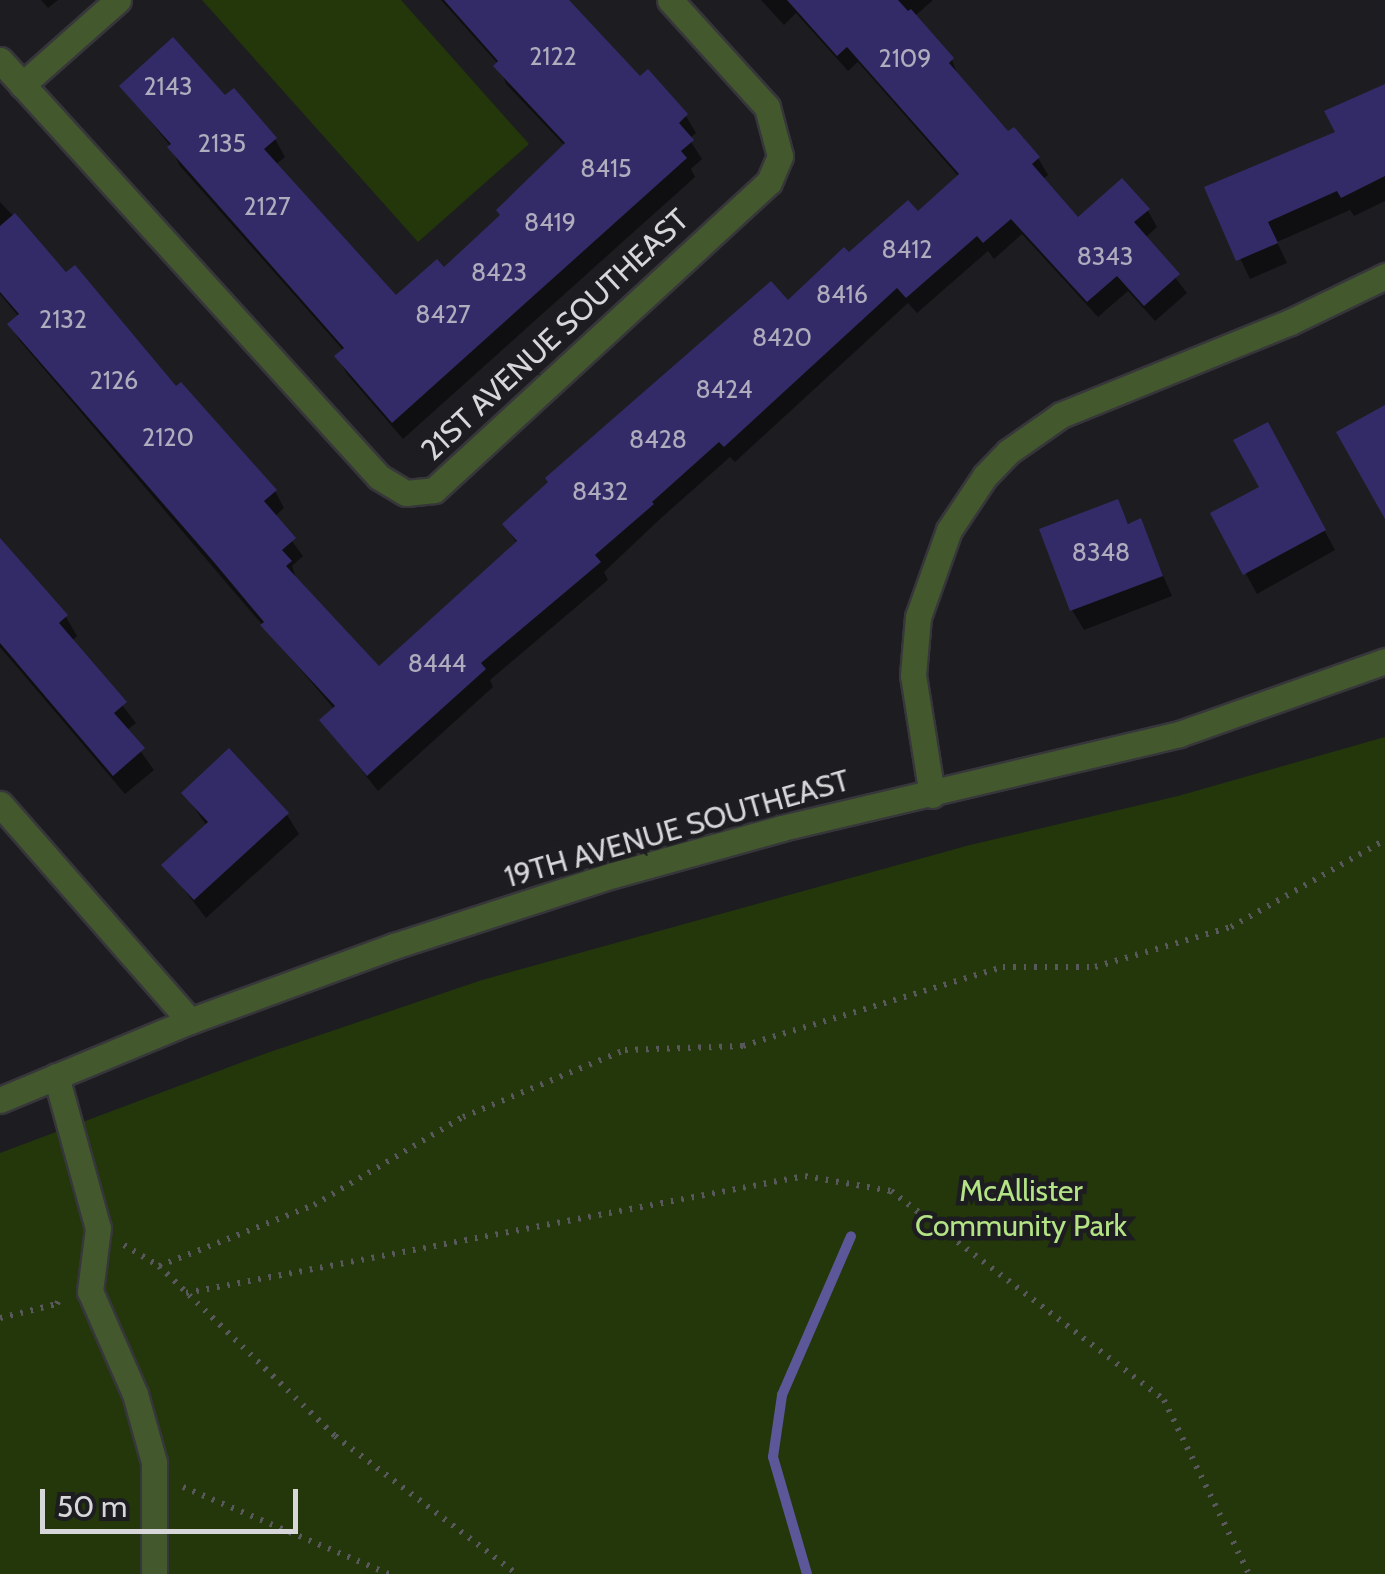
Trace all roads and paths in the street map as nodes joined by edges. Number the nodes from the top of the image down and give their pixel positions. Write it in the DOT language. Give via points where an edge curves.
graph roads {
  1 [pos="118,0"];
  2 [pos="670,0"];
  3 [pos="0,60"];
  4 [pos="22,85"];
  5 [pos="1385,276"];
  6 [pos="1385,661"];
  7 [pos="932,795"];
  8 [pos="0,804"];
  9 [pos="1385,840"];
  10 [pos="190,1021"];
  11 [pos="56,1076"];
  12 [pos="0,1100"];
  13 [pos="98,1228"];
  14 [pos="160,1266"];
  15 [pos="186,1293"];
  16 [pos="154,1475"];
  17 [pos="154,1574"];
  18 [pos="389,1574"];
  19 [pos="517,1574"];
  20 [pos="1249,1574"];
  1 -- 4 [label="street"];
  2 -- 4 [label="street, 21ST AVENUE SOUTHEAST" via="767,107 780,156 769,182 434,490 406,494 379,477"];
  3 -- 4 [label="street, 21ST AVENUE SOUTHEAST"];
  5 -- 7 [label="street" via="1060,415 985,476 948,530 918,617 913,674"];
  6 -- 7 [label="street, 19TH AVENUE SOUTHEAST" via="1179,734"];
  7 -- 10 [label="street, 19TH AVENUE SOUTHEAST" via="613,875"];
  8 -- 10 [label="street"];
  9 -- 14 [label="path" via="1231,926 1095,968 1003,967 744,1046 625,1050 462,1117 314,1206"];
  10 -- 11 [label="street, 19TH AVENUE SOUTHEAST"];
  11 -- 12 [label="street, 19TH AVENUE SOUTHEAST"];
  11 -- 13 [label="street"];
  13 -- 14 [label="path"];
  13 -- 16 [label="street" via="90,1290 135,1394"];
  14 -- 15 [label="path"];
  15 -- 19 [label="path" via="335,1436"];
  15 -- 20 [label="path" via="805,1176 890,1191 1164,1400"];
  16 -- 17 [label="street"];
  16 -- 18 [label="path"];
}
